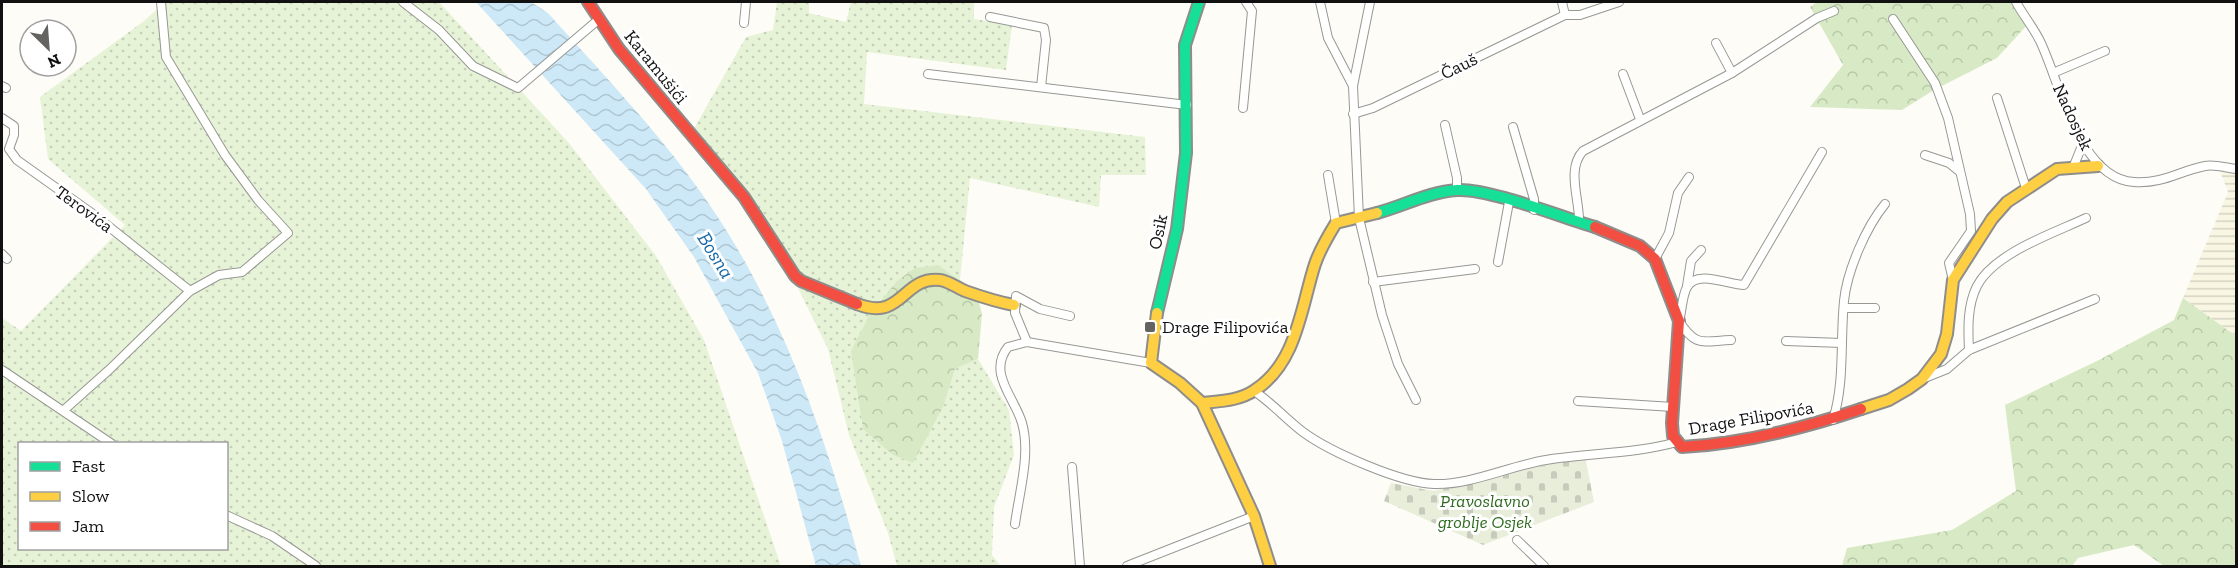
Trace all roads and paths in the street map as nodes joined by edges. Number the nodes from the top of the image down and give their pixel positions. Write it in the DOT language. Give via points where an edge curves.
graph roads {
  1 [pos="161,2"];
  2 [pos="403,2"];
  3 [pos="588,2"];
  4 [pos="746,2"];
  5 [pos="1199,2"];
  6 [pos="1246,2"];
  7 [pos="1320,2"];
  8 [pos="1370,2"];
  9 [pos="1562,2"];
  10 [pos="1619,2"];
  11 [pos="2016,2"];
  12 [pos="1834,11"];
  13 [pos="1565,15"];
  14 [pos="990,17"];
  15 [pos="1893,19"];
  16 [pos="598,20"];
  17 [pos="744,23"];
  18 [pos="1716,43"];
  19 [pos="2105,51"];
  20 [pos="1732,73"];
  21 [pos="2053,73"];
  22 [pos="928,74"];
  23 [pos="1623,74"];
  24 [pos="1353,86"];
  25 [pos="1041,87"];
  26 [pos="1996,98"];
  27 [pos="1187,105"];
  28 [pos="1243,108"];
  29 [pos="1353,114"];
  30 [pos="2,118"];
  31 [pos="1640,119"];
  32 [pos="1445,125"];
  33 [pos="1513,127"];
  34 [pos="2083,143"];
  35 [pos="1822,152"];
  36 [pos="1925,155"];
  37 [pos="2098,166"];
  38 [pos="2073,168"];
  39 [pos="2236,169"];
  40 [pos="1960,172"];
  41 [pos="1328,176"];
  42 [pos="1689,177"];
  43 [pos="2026,188"];
  44 [pos="1457,190"];
  45 [pos="1509,202"];
  46 [pos="1885,204"];
  47 [pos="1534,210"];
  48 [pos="1359,218"];
  49 [pos="2086,218"];
  50 [pos="1579,222"];
  51 [pos="1336,223"];
  52 [pos="1701,250"];
  53 [pos="1655,259"];
  54 [pos="1498,262"];
  55 [pos="1475,269"];
  56 [pos="1953,280"];
  57 [pos="1373,282"];
  58 [pos="1687,287"];
  59 [pos="190,291"];
  60 [pos="2095,299"];
  61 [pos="1014,305"];
  62 [pos="1844,308"];
  63 [pos="1875,308"];
  64 [pos="1070,316"];
  65 [pos="1679,321"];
  66 [pos="1731,340"];
  67 [pos="1786,341"];
  68 [pos="1027,342"];
  69 [pos="1842,343"];
  70 [pos="1969,350"];
  71 [pos="1151,363"];
  72 [pos="2,370"];
  73 [pos="1922,379"];
  74 [pos="1254,391"];
  75 [pos="1416,400"];
  76 [pos="1578,400"];
  77 [pos="1202,403"];
  78 [pos="1673,407"];
  79 [pos="64,410"];
  80 [pos="1833,420"];
  81 [pos="109,442"];
  82 [pos="1677,442"];
  83 [pos="1072,467"];
  84 [pos="228,516"];
  85 [pos="1254,516"];
  86 [pos="1015,524"];
  87 [pos="1518,540"];
  88 [pos="1154,558"];
  89 [pos="316,567"];
  90 [pos="1080,567"];
  91 [pos="1127,567"];
  92 [pos="1156,567"];
  93 [pos="1270,567"];
  94 [pos="1544,567"];
  1 -- 59 [label="street" via="166,57 225,155 288,233 242,272 219,275"];
  2 -- 16 [label="street" via="439,30 473,66 519,88"];
  3 -- 16 [label="street, Karamušići"];
  4 -- 17 [label="street"];
  5 -- 27 [label="street, Osik" via="1185,45"];
  6 -- 28 [label="street" via="1252,11"];
  7 -- 24 [label="street" via="1328,38"];
  8 -- 24 [label="street"];
  9 -- 13 [label="street"];
  10 -- 13 [label="street, Čauš" via="1580,15"];
  11 -- 21 [label="street, Nadosjek"];
  12 -- 20 [label="street"];
  13 -- 29 [label="street, Čauš" via="1373,108"];
  14 -- 25 [label="street" via="1044,28"];
  15 -- 40 [label="street, Drage Filipovića" via="1938,90"];
  16 -- 61 [label="street, Karamušići" via="744,197 801,281 873,310 894,305 913,286 939,280 991,301"];
  18 -- 20 [label="street"];
  19 -- 21 [label="street"];
  20 -- 31 [label="street"];
  21 -- 34 [label="street, Nadosjek"];
  22 -- 25 [label="street"];
  23 -- 31 [label="street"];
  24 -- 29 [label="street"];
  25 -- 27 [label="street"];
  26 -- 43 [label="street"];
  27 -- 71 [label="street, Osik" via="1177,229 1158,303"];
  29 -- 48 [label="street"];
  30 -- 59 [label="street, Terovića" via="14,126 9,148 17,160"];
  31 -- 50 [label="street" via="1580,154 1574,182"];
  32 -- 44 [label="street"];
  33 -- 47 [label="street"];
  34 -- 37 [label="street, Nadosjek"];
  34 -- 38 [label="street"];
  35 -- 58 [label="street" via="1744,285 1706,279"];
  36 -- 40 [label="street" via="1949,163"];
  37 -- 38 [label="street, Drage Filipovića"];
  37 -- 39 [label="street, Nadosjek" via="2119,180 2134,182 2162,181 2206,165"];
  38 -- 43 [label="street, Drage Filipovića" via="2057,169"];
  40 -- 56 [label="street, Drage Filipovića" via="1971,231 1949,263"];
  41 -- 51 [label="street"];
  42 -- 53 [label="street" via="1678,193 1669,233"];
  43 -- 56 [label="street, Drage Filipovića" via="1992,219"];
  44 -- 45 [label="street"];
  44 -- 48 [label="street"];
  45 -- 47 [label="street"];
  45 -- 54 [label="street"];
  46 -- 62 [label="street, Drage Filipovića" via="1857,256"];
  47 -- 50 [label="street"];
  48 -- 51 [label="street"];
  48 -- 57 [label="street"];
  49 -- 70 [label="street" via="1991,267 1976,287 1970,308"];
  50 -- 53 [label="street" via="1628,240"];
  51 -- 74 [label="street" via="1316,262 1298,331 1288,353"];
  52 -- 58 [label="street, Drage Filipovića" via="1692,261"];
  53 -- 65 [label="street, Drage Filipovića"];
  55 -- 57 [label="street"];
  56 -- 73 [label="street, Drage Filipovića" via="1941,354"];
  57 -- 75 [label="street" via="1398,364"];
  58 -- 65 [label="street, Drage Filipovića"];
  59 -- 79 [label="street"];
  60 -- 70 [label="street, Drage Filipovića"];
  61 -- 64 [label="street" via="1016,296 1040,309"];
  61 -- 68 [label="street"];
  62 -- 63 [label="street"];
  62 -- 69 [label="street, Drage Filipovića"];
  65 -- 66 [label="street" via="1693,340"];
  65 -- 78 [label="street, Drage Filipovića"];
  67 -- 69 [label="street"];
  68 -- 71 [label="street"];
  68 -- 86 [label="street" via="1008,347 1000,367 1025,436"];
  69 -- 80 [label="street, Drage Filipovića"];
  70 -- 73 [label="street, Drage Filipovića" via="1947,369"];
  71 -- 77 [label="street"];
  72 -- 79 [label="street"];
  73 -- 80 [label="street, Drage Filipovića" via="1889,400"];
  74 -- 77 [label="street" via="1216,403"];
  74 -- 82 [label="street, Drage Filipovića" via="1305,433 1405,480 1435,484 1585,453 1650,449"];
  76 -- 78 [label="street, Drage Filipovića"];
  77 -- 85 [label="street"];
  78 -- 82 [label="street, Drage Filipovića" via="1673,436"];
  79 -- 81 [label="street"];
  80 -- 82 [label="street, Drage Filipovića" via="1706,446 1682,447"];
  83 -- 90 [label="street"];
  84 -- 89 [label="street" via="272,536"];
  85 -- 88 [label="street"];
  85 -- 93 [label="street"];
  87 -- 94 [label="street"];
  88 -- 91 [label="street"];
  88 -- 92 [label="street"];
}
